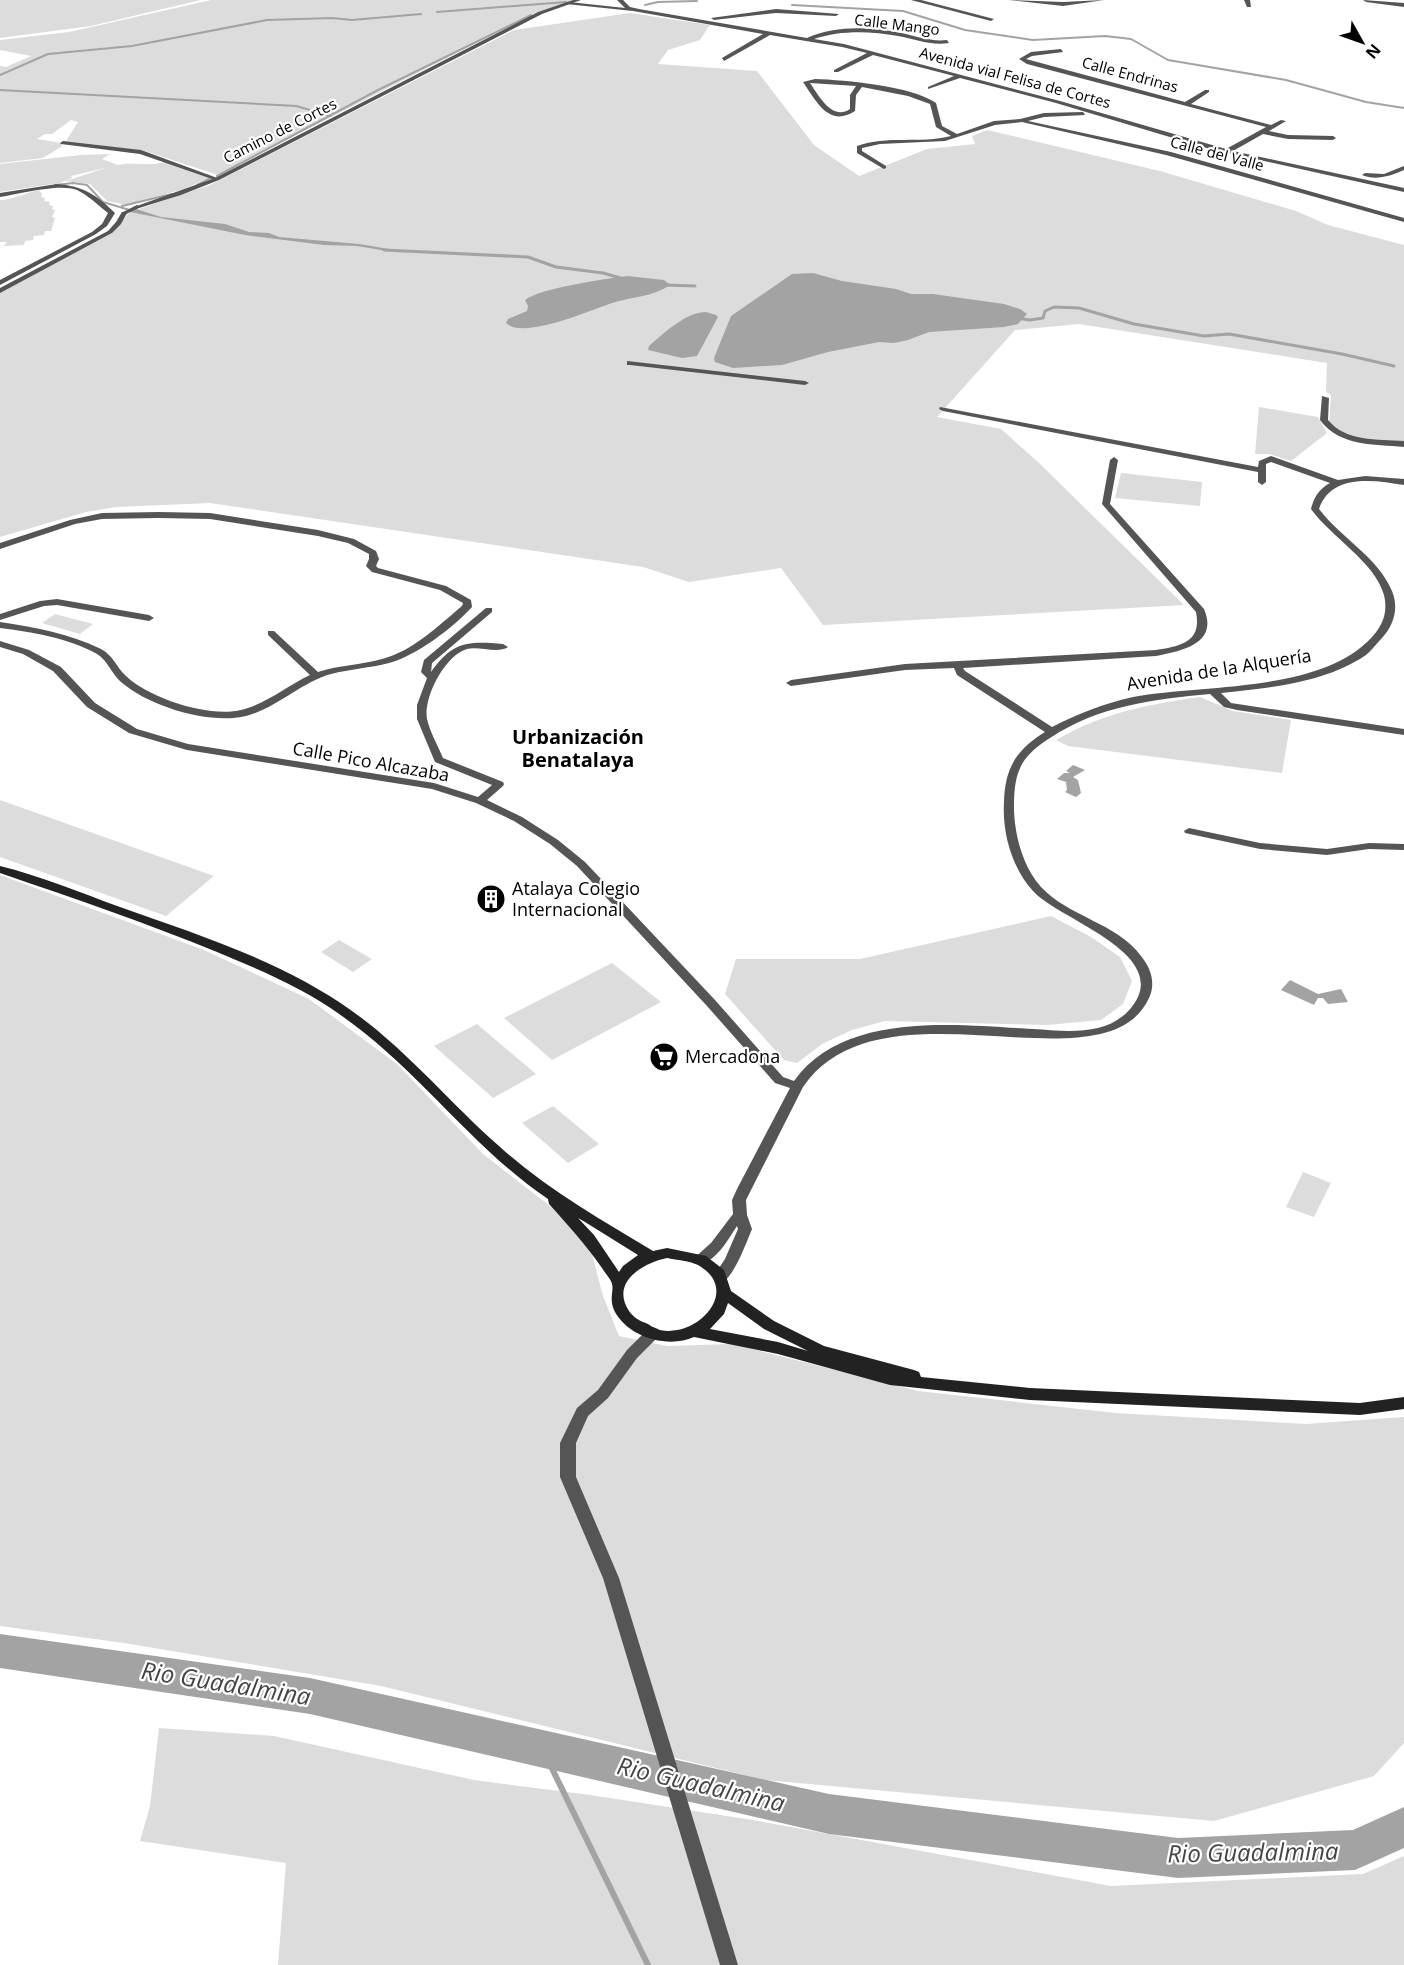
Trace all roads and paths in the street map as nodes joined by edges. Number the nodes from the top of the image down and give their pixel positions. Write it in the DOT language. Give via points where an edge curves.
graph roads {
  1 [pos="578,0"];
  2 [pos="620,0"];
  3 [pos="631,0"];
  4 [pos="914,0"];
  5 [pos="1012,0"];
  6 [pos="1101,0"];
  7 [pos="1366,0"];
  8 [pos="569,4"];
  9 [pos="1404,5"];
  10 [pos="632,10"];
  11 [pos="836,14"];
  12 [pos="991,19"];
  13 [pos="770,32"];
  14 [pos="810,39"];
  15 [pos="947,42"];
  16 [pos="1061,51"];
  17 [pos="872,52"];
  18 [pos="724,59"];
  19 [pos="836,71"];
  20 [pos="960,76"];
  21 [pos="860,85"];
  22 [pos="930,88"];
  23 [pos="1207,91"];
  24 [pos="1186,104"];
  25 [pos="1089,111"];
  26 [pos="1020,121"];
  27 [pos="1283,121"];
  28 [pos="1272,127"];
  29 [pos="1263,132"];
  30 [pos="957,136"];
  31 [pos="1333,138"];
  32 [pos="63,143"];
  33 [pos="1227,151"];
  34 [pos="884,167"];
  35 [pos="1404,168"];
  36 [pos="1339,174"];
  37 [pos="217,179"];
  38 [pos="1404,190"];
  39 [pos="0,195"];
  40 [pos="1404,220"];
  41 [pos="0,282"];
  42 [pos="0,291"];
  43 [pos="630,363"];
  44 [pos="805,383"];
  45 [pos="1325,398"];
  46 [pos="943,409"];
  47 [pos="1404,444"];
  48 [pos="1114,459"];
  49 [pos="1262,470"];
  50 [pos="1262,482"];
  51 [pos="1404,482"];
  52 [pos="1338,483"];
  53 [pos="0,546"];
  54 [pos="489,610"];
  55 [pos="0,617"];
  56 [pos="149,618"];
  57 [pos="0,625"];
  58 [pos="271,633"];
  59 [pos="0,644"];
  60 [pos="503,648"];
  61 [pos="957,665"];
  62 [pos="317,676"];
  63 [pos="432,678"];
  64 [pos="792,683"];
  65 [pos="1212,690"];
  66 [pos="1050,731"];
  67 [pos="1404,732"];
  68 [pos="480,801"];
  69 [pos="1189,831"];
  70 [pos="1404,847"];
  71 [pos="0,868"];
  72 [pos="797,1086"];
  73 [pos="540,1187"];
  74 [pos="740,1215"];
  75 [pos="650,1256"];
  76 [pos="700,1259"];
  77 [pos="720,1276"];
  78 [pos="619,1283"];
  79 [pos="725,1294"];
  80 [pos="693,1331"];
  81 [pos="653,1333"];
  82 [pos="947,1385"];
  83 [pos="1404,1403"];
  84 [pos="729,1965"];
  1 -- 8 [label="street, Camino de Cortes"];
  2 -- 10 [label="street"];
  3 -- 11 [label="street" via="642,9 706,18 779,6"];
  4 -- 12 [label="street"];
  5 -- 6 [label="street" via="1063,4"];
  7 -- 9 [label="street"];
  8 -- 10 [label="street, Avenida vial Felisa de Cortes"];
  8 -- 37 [label="street, Camino de Cortes" via="499,33"];
  10 -- 13 [label="street, Avenida vial Felisa de Cortes"];
  13 -- 14 [label="street, Avenida vial Felisa de Cortes"];
  13 -- 18 [label="street"];
  14 -- 15 [label="street, Calle Mango" via="832,32 864,30"];
  14 -- 17 [label="street, Avenida vial Felisa de Cortes"];
  16 -- 24 [label="street, Calle Endrinas" via="1031,54 1022,59"];
  17 -- 19 [label="street"];
  17 -- 20 [label="street, Avenida vial Felisa de Cortes"];
  20 -- 22 [label="street"];
  20 -- 25 [label="street, Avenida vial Felisa de Cortes"];
  21 -- 21 [label="street" via="814,80 806,82 835,115 852,112 853,95"];
  21 -- 30 [label="street" via="930,101 939,127"];
  23 -- 24 [label="street"];
  24 -- 28 [label="street, Calle Endrinas"];
  25 -- 26 [label="street"];
  25 -- 33 [label="street, Avenida vial Felisa de Cortes"];
  26 -- 30 [label="street" via="989,124"];
  26 -- 40 [label="street, Calle del Valle" via="1288,186"];
  27 -- 28 [label="street"];
  28 -- 29 [label="street"];
  29 -- 31 [label="street"];
  29 -- 33 [label="street"];
  30 -- 34 [label="street" via="926,143 874,143 859,147 859,152"];
  32 -- 37 [label="street" via="141,152"];
  33 -- 36 [label="street, Avenida vial Felisa de Cortes"];
  35 -- 36 [label="street" via="1385,176"];
  36 -- 38 [label="street, Avenida vial Felisa de Cortes"];
  37 -- 42 [label="street, Camino de Cortes" via="124,213 110,232"];
  39 -- 41 [label="street" via="74,187 112,213 94,233"];
  43 -- 44 [label="street"];
  45 -- 47 [label="street" via="1324,420 1334,432 1356,439"];
  46 -- 49 [label="street"];
  48 -- 61 [label="street" via="1106,504 1201,611 1205,622 1202,633 1176,650 1156,653"];
  49 -- 50 [label="street"];
  49 -- 52 [label="street" via="1263,461 1275,459"];
  51 -- 52 [label="street" via="1371,478"];
  52 -- 65 [label="street, Avenida de la Alquería" via="1325,490 1315,509 1378,575 1390,602 1390,621 1368,650 1334,669 1313,676"];
  53 -- 62 [label="street" via="73,522 121,514 210,516 351,541 373,553 371,566 375,570 443,588 468,602 461,612 404,654"];
  54 -- 63 [label="street" via="427,662 426,672"];
  55 -- 56 [label="street" via="57,602"];
  57 -- 62 [label="street" via="20,627 96,650 109,658 117,674 132,685 208,715 229,717 256,709"];
  58 -- 62 [label="street"];
  59 -- 68 [label="street, Calle Pico Alcazaba" via="38,657 57,669 91,705 133,731 216,752 434,786"];
  60 -- 63 [label="street" via="458,648 443,660"];
  61 -- 64 [label="street" via="905,667"];
  61 -- 66 [label="street" via="960,673"];
  63 -- 68 [label="street" via="422,705 422,719 439,760 499,783"];
  65 -- 66 [label="street, Avenida de la Alquería" via="1132,700"];
  65 -- 67 [label="street" via="1228,705 1237,707"];
  66 -- 72 [label="street, Avenida de la Alquería" via="1028,750 1011,773 1009,816 1017,853 1032,882 1047,899 1115,939 1139,958 1148,978 1145,995 1134,1014 1120,1025 1084,1035 944,1030 872,1035 837,1049 818,1062"];
  68 -- 72 [label="street, Calle Pico Alcazaba" via="518,819 580,864 779,1080"];
  69 -- 70 [label="street" via="1260,846 1327,852 1369,846"];
  71 -- 73 [label="main road" via="225,951 323,998 347,1013 417,1072 493,1149"];
  72 -- 74 [label="street, Avenida de la Alquería" via="743,1191"];
  73 -- 75 [label="main road"];
  73 -- 78 [label="main road" via="590,1239"];
  74 -- 76 [label="street, Avenida de la Alquería" via="716,1247"];
  74 -- 77 [label="street, Avenida de la Alquería" via="745,1229"];
  75 -- 76 [label="main road" via="684,1254"];
  75 -- 78 [label="main road" via="636,1262"];
  76 -- 77 [label="main road"];
  77 -- 79 [label="main road"];
  78 -- 81 [label="main road" via="616,1295 622,1313 638,1328"];
  79 -- 80 [label="main road" via="716,1316"];
  79 -- 82 [label="main road" via="769,1325 820,1350"];
  80 -- 81 [label="main road"];
  80 -- 82 [label="main road" via="778,1348 890,1380"];
  81 -- 84 [label="street" via="603,1394 582,1412 568,1443 568,1477 611,1578"];
  82 -- 83 [label="main road" via="1030,1394 1360,1409"];
}
